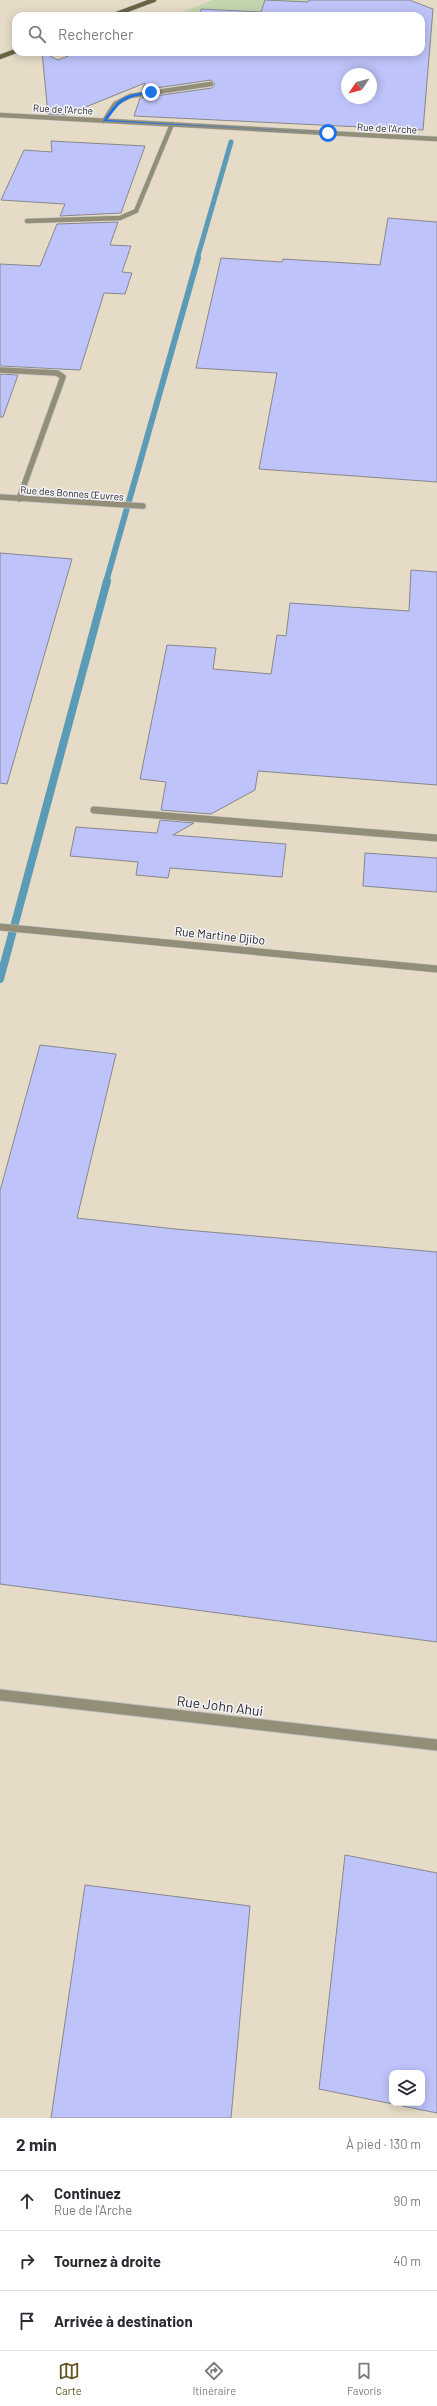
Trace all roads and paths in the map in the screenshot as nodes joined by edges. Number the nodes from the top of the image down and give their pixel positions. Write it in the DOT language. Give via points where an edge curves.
graph roads {
  1 [pos="154,0"];
  2 [pos="122,12"];
  3 [pos="12,52"];
  4 [pos="0,57"];
  5 [pos="211,84"];
  6 [pos="0,115"];
  7 [pos="104,121"];
  8 [pos="172,124"];
  9 [pos="437,140"];
  10 [pos="27,221"];
  11 [pos="0,370"];
  12 [pos="0,497"];
  13 [pos="19,498"];
  14 [pos="143,506"];
  15 [pos="94,810"];
  16 [pos="437,838"];
  17 [pos="0,927"];
  18 [pos="437,969"];
  19 [pos="0,1695"];
  20 [pos="437,1745"];
  1 -- 2 [label="main road"];
  3 -- 4 [label="main road"];
  5 -- 7 [label="street" via="130,96 115,104"];
  6 -- 7 [label="street, Rue de l'Arche"];
  7 -- 8 [label="street, Rue de l'Arche"];
  8 -- 9 [label="street, Rue de l'Arche"];
  8 -- 10 [label="street" via="136,211 120,218"];
  11 -- 13 [label="street" via="57,373 63,377"];
  12 -- 13 [label="street, Rue des Bonnes Œuvres"];
  13 -- 14 [label="street, Rue des Bonnes Œuvres"];
  15 -- 16 [label="street"];
  17 -- 18 [label="street, Rue Martine Djibo"];
  19 -- 20 [label="street, Rue John Ahui"];
}
